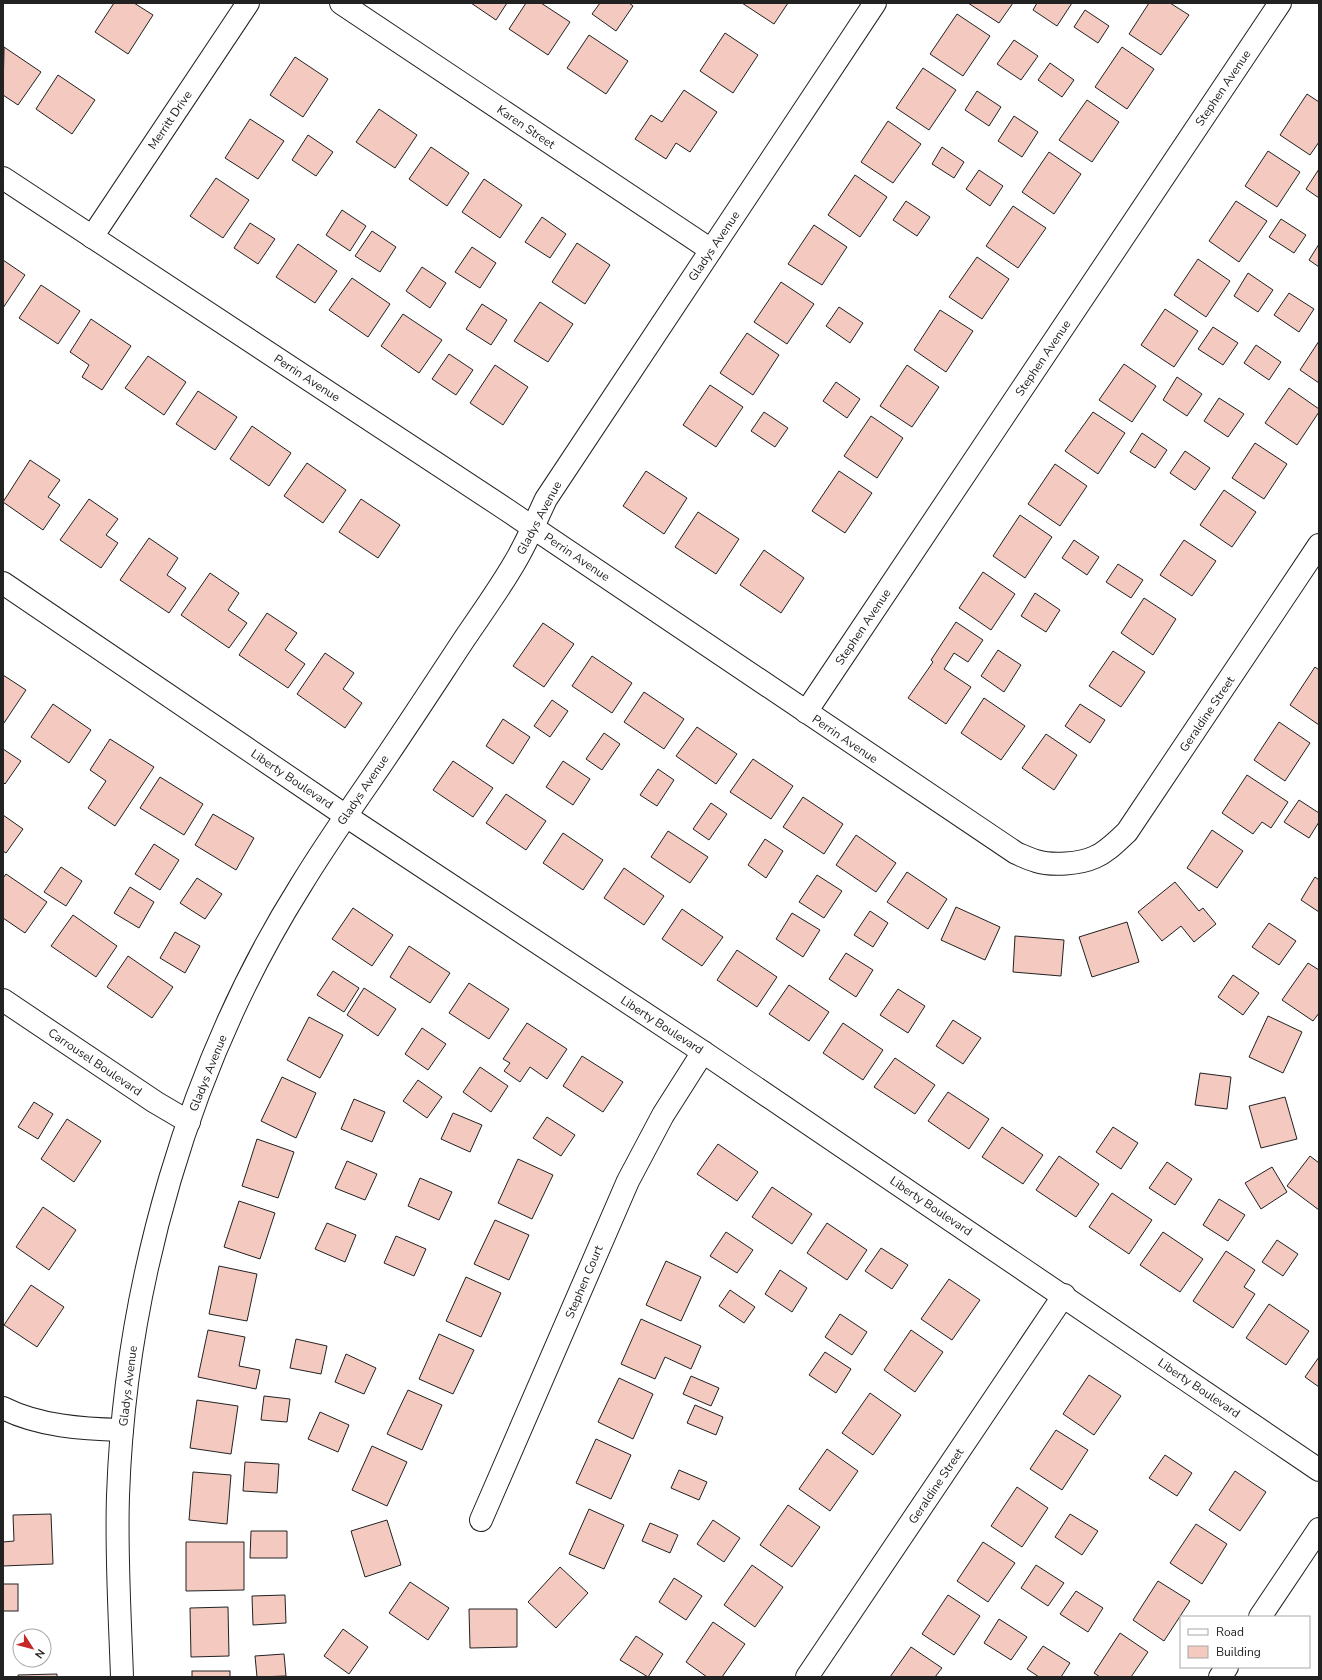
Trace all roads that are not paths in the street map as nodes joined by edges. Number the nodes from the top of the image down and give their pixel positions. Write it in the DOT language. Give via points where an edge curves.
graph roads {
  1 [pos="248,3"];
  2 [pos="341,3"];
  3 [pos="875,3"];
  4 [pos="1280,3"];
  5 [pos="3,178"];
  6 [pos="92,237"];
  7 [pos="711,250"];
  8 [pos="532,527"];
  9 [pos="1319,545"];
  10 [pos="3,583"];
  11 [pos="806,712"];
  12 [pos="346,816"];
  13 [pos="1077,861"];
  14 [pos="3,1000"];
  15 [pos="703,1052"];
  16 [pos="188,1122"];
  17 [pos="1064,1295"];
  18 [pos="3,1408"];
  19 [pos="122,1430"];
  20 [pos="1319,1470"];
  21 [pos="481,1520"];
  22 [pos="1319,1529"];
  23 [pos="1261,1616"];
  24 [pos="1225,1668"];
  25 [pos="122,1677"];
  26 [pos="806,1677"];
  27 [pos="1220,1677"];
  1 -- 6 [label="street, Merritt Drive"];
  2 -- 7 [label="street, Karen Street"];
  3 -- 7 [label="street, Gladys Avenue"];
  4 -- 11 [label="street, Stephen Avenue"];
  5 -- 6 [label="street, Perrin Avenue"];
  6 -- 8 [label="street, Perrin Avenue"];
  7 -- 8 [label="street, Gladys Avenue" via="546,499"];
  8 -- 11 [label="street, Perrin Avenue"];
  8 -- 12 [label="street, Gladys Avenue" via="516,561"];
  9 -- 13 [label="street, Geraldine Street" via="1127,832 1095,857"];
  10 -- 12 [label="street, Liberty Boulevard"];
  11 -- 13 [label="street, Perrin Avenue" via="1016,853 1036,861 1054,864"];
  12 -- 15 [label="street, Liberty Boulevard"];
  12 -- 16 [label="street, Gladys Avenue" via="299,887 251,971 217,1047"];
  14 -- 16 [label="street, Carrousel Boulevard"];
  15 -- 17 [label="street, Liberty Boulevard"];
  15 -- 21 [label="street, Stephen Court" via="663,1115 628,1181"];
  16 -- 19 [label="street, Gladys Avenue" via="168,1185 148,1266 132,1348"];
  17 -- 20 [label="street, Liberty Boulevard"];
  17 -- 26 [label="street, Geraldine Street"];
  18 -- 19 [label="street" via="42,1421 80,1428"];
  19 -- 25 [label="street, Gladys Avenue" via="117,1556"];
  22 -- 23 [label="street"];
  24 -- 27 [label="street"];
}
